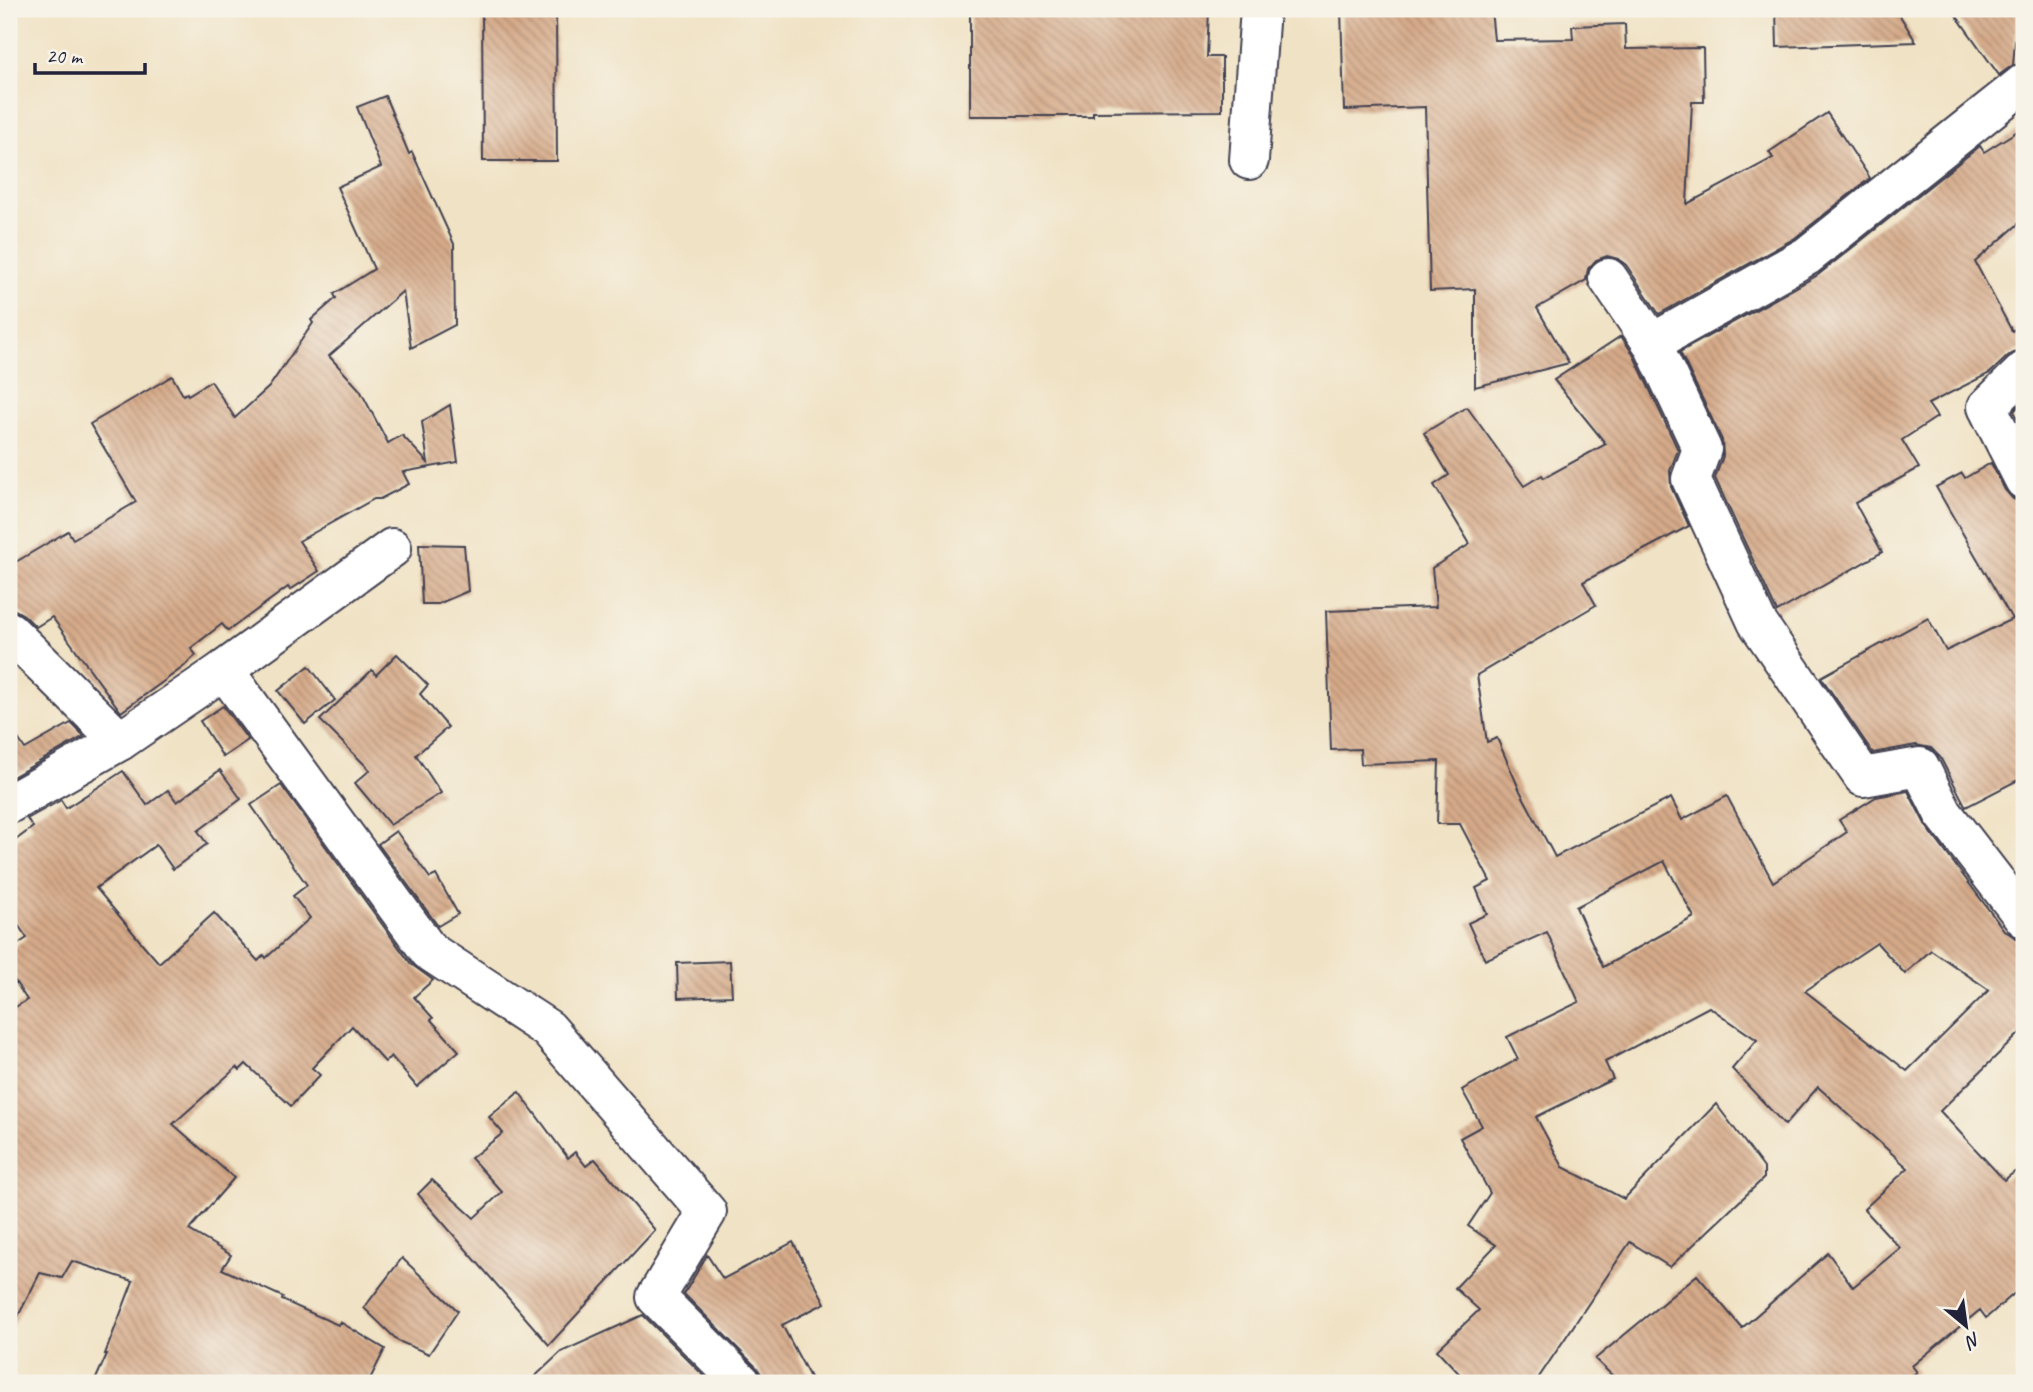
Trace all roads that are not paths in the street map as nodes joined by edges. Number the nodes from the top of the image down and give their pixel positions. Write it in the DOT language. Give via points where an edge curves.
graph roads {
  1 [pos="1260,9"];
  2 [pos="2024,83"];
  3 [pos="1249,160"];
  4 [pos="1608,278"];
  5 [pos="1652,343"];
  6 [pos="2024,371"];
  7 [pos="2024,480"];
  8 [pos="392,548"];
  9 [pos="9,631"];
  10 [pos="224,670"];
  11 [pos="120,741"];
  12 [pos="9,804"];
  13 [pos="2024,918"];
  14 [pos="742,1383"];
  1 -- 3 [label="street"];
  2 -- 5 [label="street" via="1807,256"];
  4 -- 5 [label="street"];
  5 -- 13 [label="street" via="1702,449 1691,478 1757,622 1863,777 1920,767 1943,813"];
  6 -- 7 [label="street" via="1987,408"];
  8 -- 10 [label="street"];
  9 -- 11 [label="street"];
  10 -- 11 [label="street"];
  10 -- 14 [label="street" via="429,951 548,1029 707,1212 656,1297"];
  11 -- 12 [label="street"];
}
